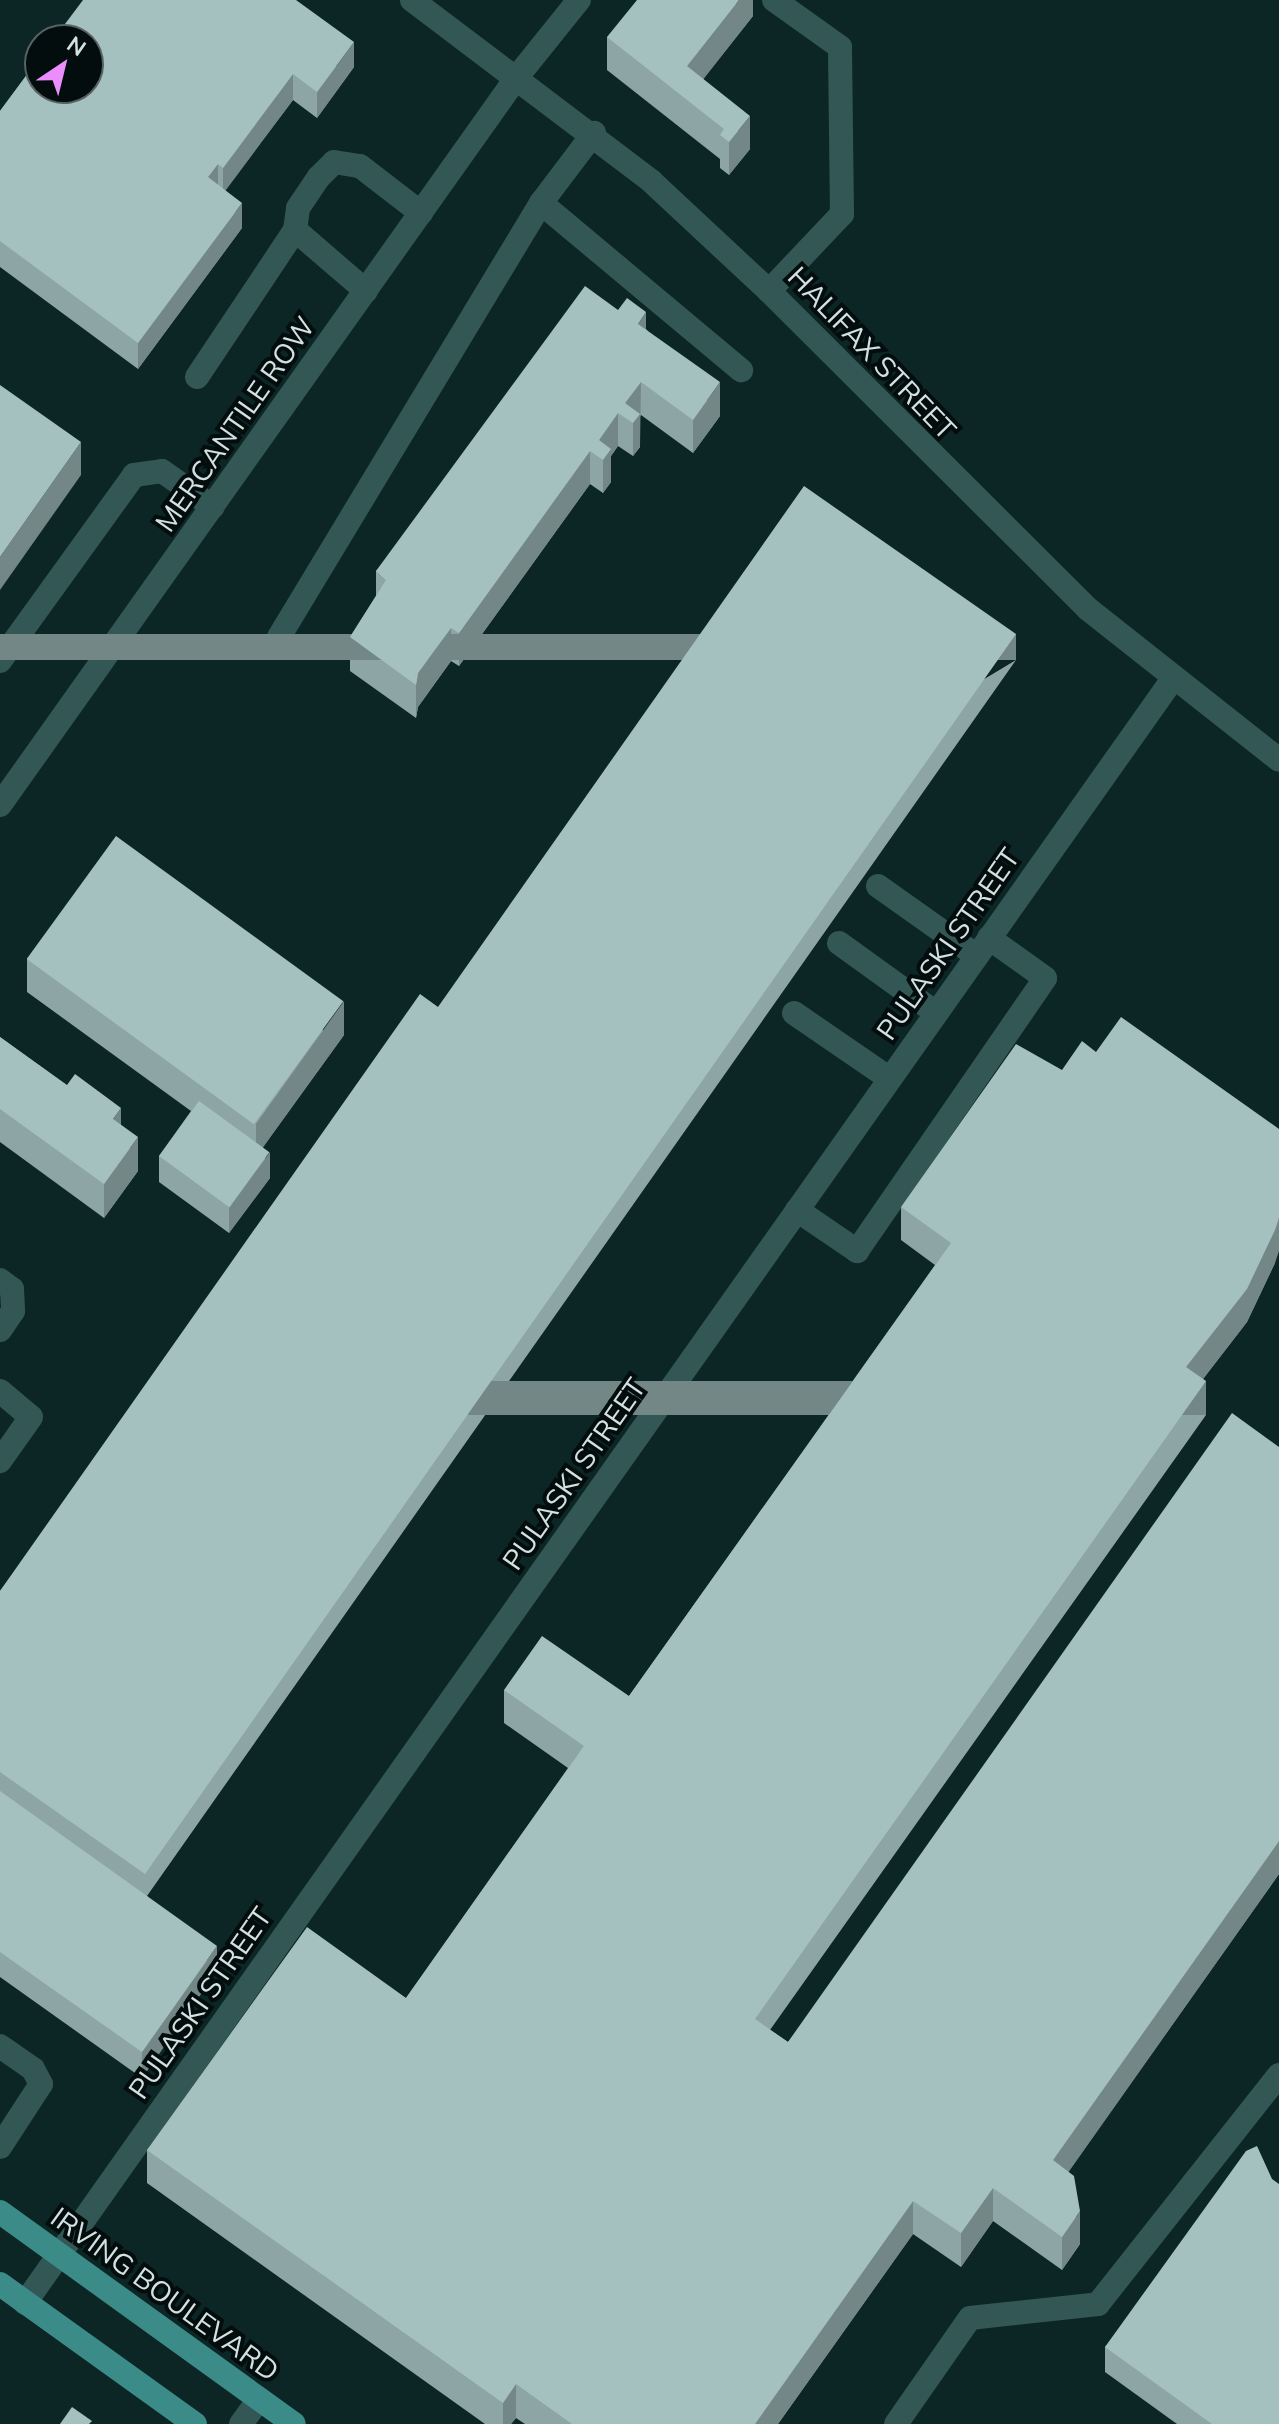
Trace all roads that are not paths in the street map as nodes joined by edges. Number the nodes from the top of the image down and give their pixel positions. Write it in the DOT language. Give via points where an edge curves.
graph roads {
  1 [pos="412,0"];
  2 [pos="579,0"];
  3 [pos="774,0"];
  4 [pos="517,77"];
  5 [pos="594,133"];
  6 [pos="541,203"];
  7 [pos="421,213"];
  8 [pos="295,230"];
  9 [pos="366,291"];
  10 [pos="769,291"];
  11 [pos="741,370"];
  12 [pos="197,377"];
  13 [pos="213,507"];
  14 [pos="279,637"];
  15 [pos="0,661"];
  16 [pos="1172,680"];
  17 [pos="1279,760"];
  18 [pos="0,805"];
  19 [pos="878,886"];
  20 [pos="839,943"];
  21 [pos="983,947"];
  22 [pos="794,1013"];
  23 [pos="936,1013"];
  24 [pos="890,1079"];
  25 [pos="797,1210"];
  26 [pos="0,1280"];
  27 [pos="0,1330"];
  28 [pos="0,1391"];
  29 [pos="0,1461"];
  30 [pos="0,2046"];
  31 [pos="1279,2075"];
  32 [pos="0,2147"];
  33 [pos="0,2212"];
  34 [pos="59,2254"];
  35 [pos="0,2284"];
  36 [pos="25,2303"];
  37 [pos="259,2399"];
  38 [pos="195,2424"];
  39 [pos="241,2424"];
  40 [pos="294,2424"];
  41 [pos="896,2424"];
  1 -- 4 [label="street, HALIFAX STREET"];
  2 -- 4 [label="street, MERCANTILE ROW"];
  3 -- 10 [label="street" via="840,47 842,214"];
  4 -- 5 [label="street, HALIFAX STREET"];
  4 -- 7 [label="street, MERCANTILE ROW"];
  5 -- 6 [label="street"];
  5 -- 10 [label="street, HALIFAX STREET"];
  6 -- 11 [label="street"];
  6 -- 14 [label="street"];
  7 -- 8 [label="street" via="360,166 334,162 298,208"];
  7 -- 9 [label="street, MERCANTILE ROW"];
  8 -- 9 [label="street"];
  8 -- 12 [label="street"];
  9 -- 13 [label="street, MERCANTILE ROW"];
  10 -- 16 [label="street, HALIFAX STREET" via="1015,542"];
  13 -- 15 [label="street" via="162,471 134,475"];
  13 -- 18 [label="street, MERCANTILE ROW"];
  16 -- 17 [label="street, HALIFAX STREET"];
  16 -- 21 [label="street, PULASKI STREET"];
  19 -- 21 [label="street"];
  20 -- 23 [label="street"];
  21 -- 23 [label="street, PULASKI STREET"];
  21 -- 25 [label="street" via="1045,978 857,1251"];
  22 -- 24 [label="street"];
  23 -- 24 [label="street, PULASKI STREET"];
  24 -- 25 [label="street, PULASKI STREET"];
  25 -- 34 [label="street, PULASKI STREET"];
  26 -- 27 [label="street" via="12,1289 13,1311"];
  28 -- 29 [label="street" via="31,1417"];
  30 -- 32 [label="street" via="33,2069 41,2084"];
  31 -- 41 [label="street" via="1098,2304 970,2318"];
  33 -- 34 [label="main road, IRVING BOULEVARD"];
  34 -- 36 [label="street, PULASKI STREET"];
  34 -- 37 [label="main road, IRVING BOULEVARD"];
  35 -- 36 [label="main road"];
  36 -- 38 [label="main road"];
  37 -- 39 [label="street"];
  37 -- 40 [label="main road, IRVING BOULEVARD"];
}
